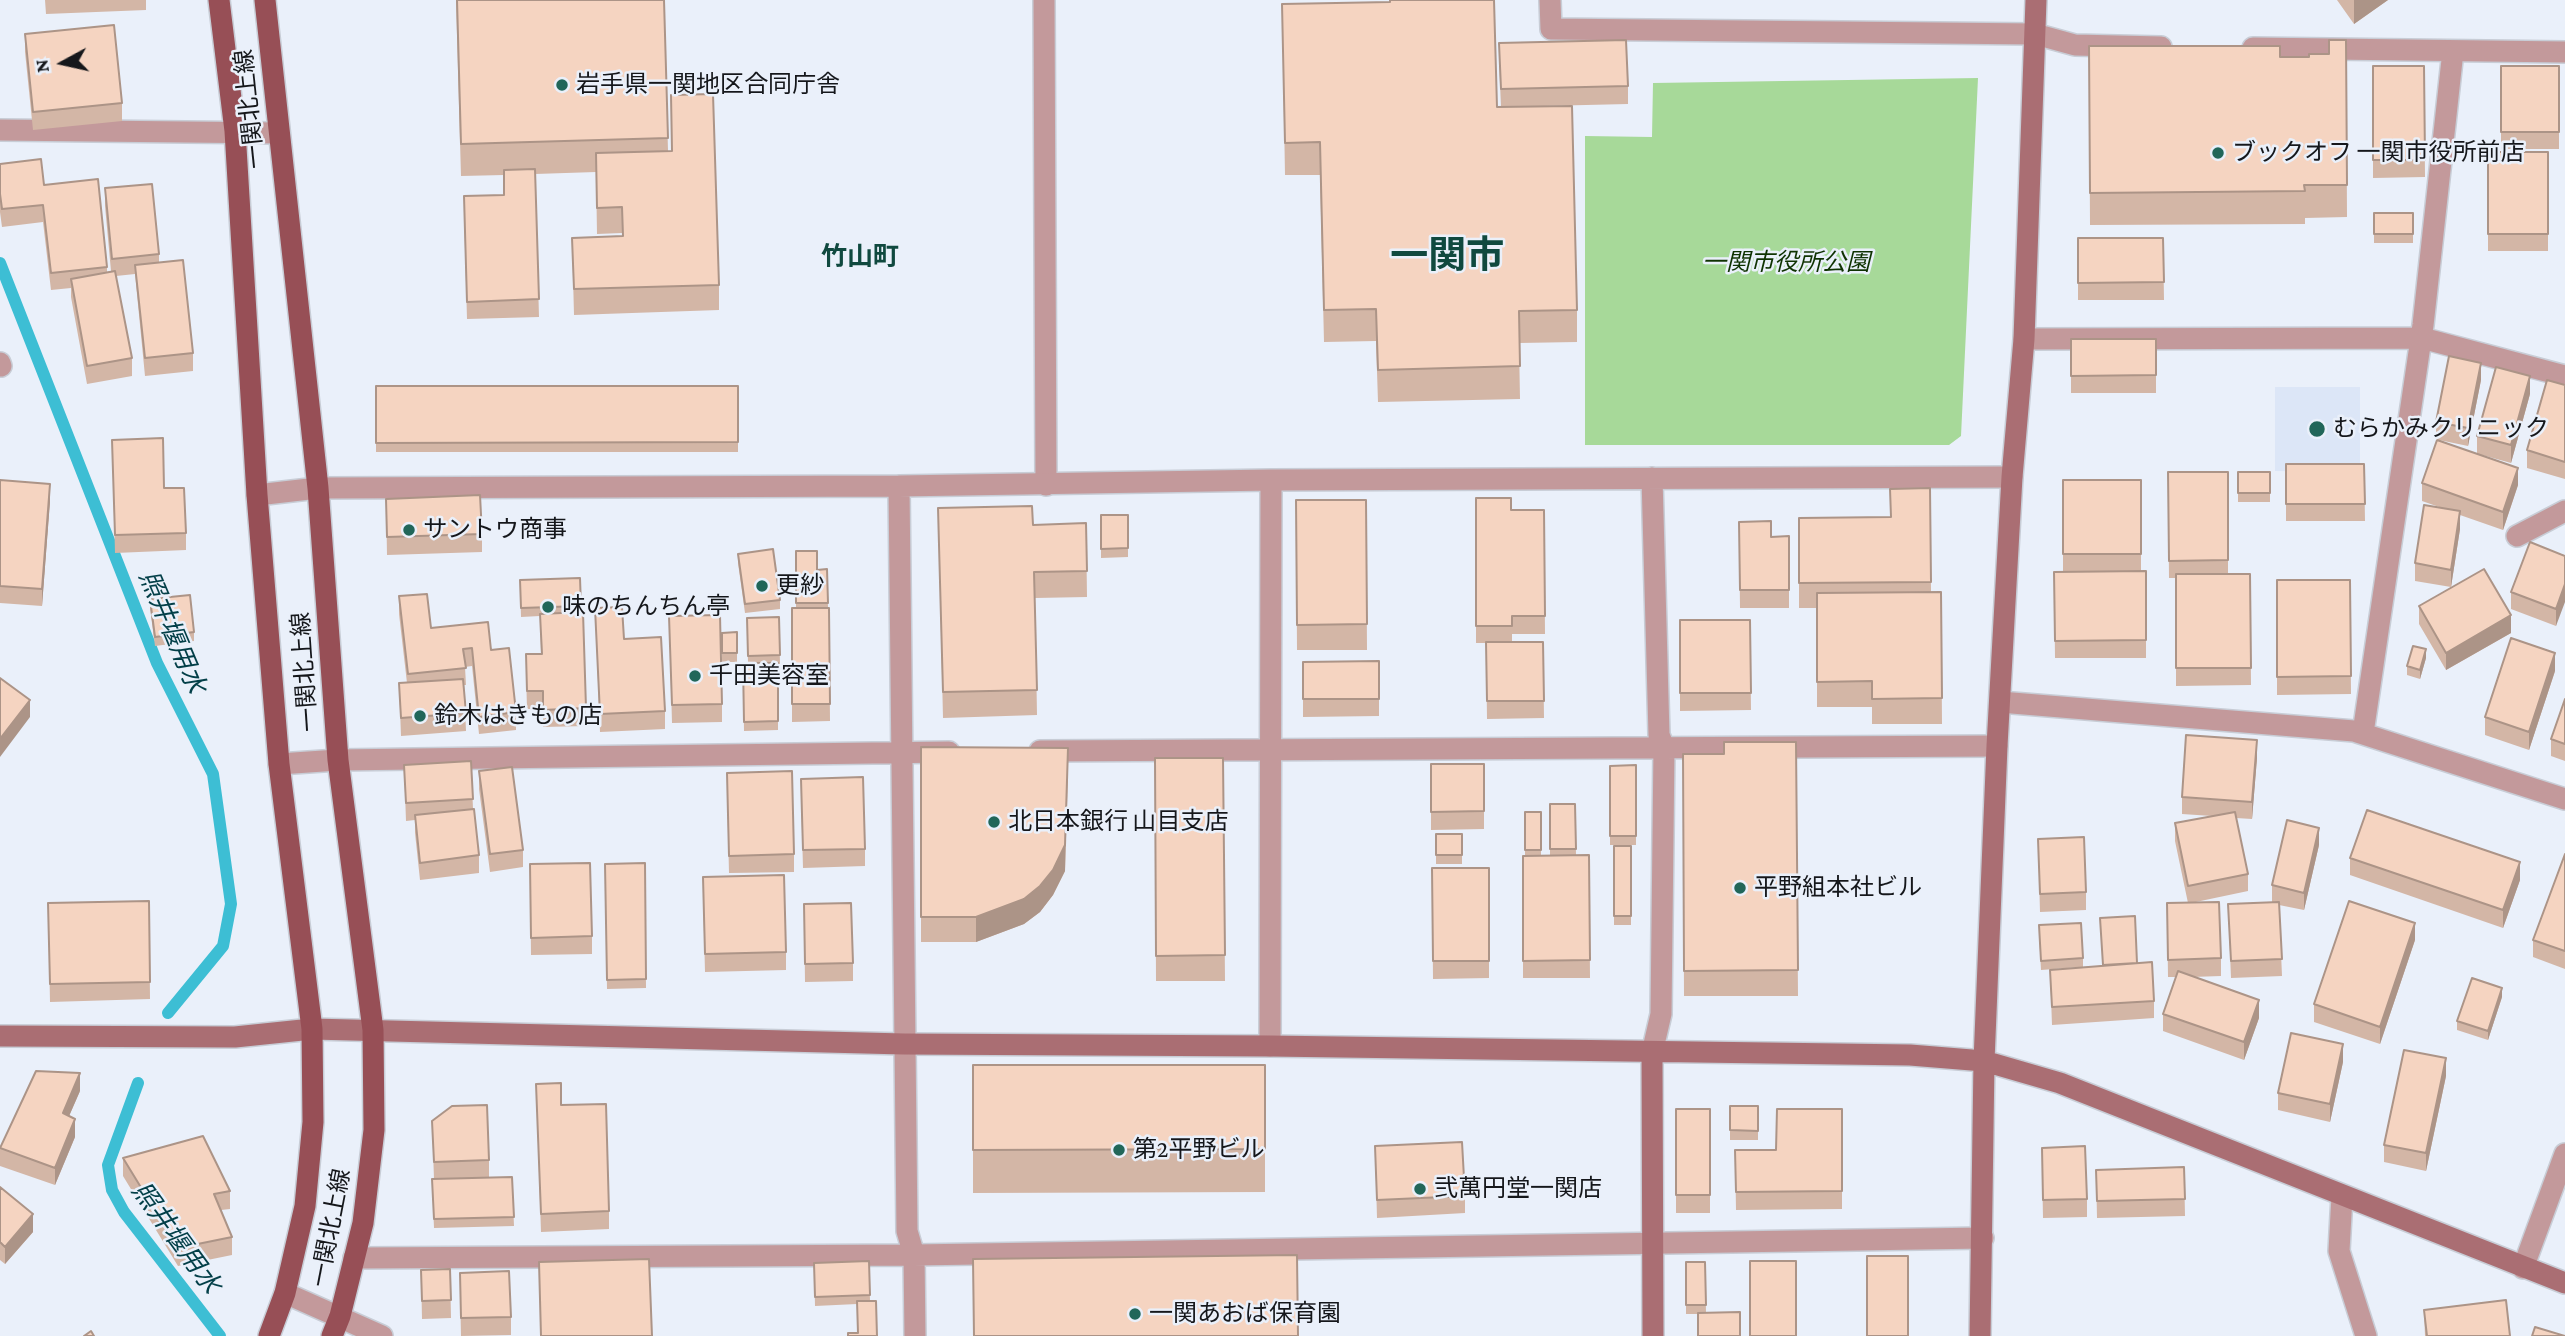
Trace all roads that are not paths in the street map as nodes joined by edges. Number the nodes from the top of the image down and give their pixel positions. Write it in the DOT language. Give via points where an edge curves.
graph roads {
  1 [pos="219,0"];
  2 [pos="265,0"];
  3 [pos="1044,0"];
  4 [pos="1550,0"];
  5 [pos="2036,0"];
  6 [pos="2035,34"];
  7 [pos="2183,47"];
  8 [pos="2237,48"];
  9 [pos="2453,51"];
  10 [pos="2565,52"];
  11 [pos="0,130"];
  12 [pos="235,131"];
  13 [pos="279,133"];
  14 [pos="2421,338"];
  15 [pos="2024,339"];
  16 [pos="2565,376"];
  17 [pos="2012,477"];
  18 [pos="1652,478"];
  19 [pos="1271,480"];
  20 [pos="1046,485"];
  21 [pos="899,486"];
  22 [pos="318,488"];
  23 [pos="257,495"];
  24 [pos="2565,512"];
  25 [pos="2517,536"];
  26 [pos="2000,702"];
  27 [pos="2363,733"];
  28 [pos="1997,746"];
  29 [pos="1664,747"];
  30 [pos="1271,750"];
  31 [pos="1024,751"];
  32 [pos="901,752"];
  33 [pos="969,752"];
  34 [pos="338,760"];
  35 [pos="279,764"];
  36 [pos="2565,799"];
  37 [pos="312,1029"];
  38 [pos="373,1030"];
  39 [pos="0,1036"];
  40 [pos="904,1044"];
  41 [pos="1270,1046"];
  42 [pos="1652,1053"];
  43 [pos="1984,1061"];
  44 [pos="2565,1154"];
  45 [pos="2342,1196"];
  46 [pos="1983,1238"];
  47 [pos="1651,1244"];
  48 [pos="914,1255"];
  49 [pos="354,1258"];
  50 [pos="2523,1268"];
  51 [pos="2565,1283"];
  52 [pos="285,1293"];
  53 [pos="336,1326"];
  54 [pos="270,1336"];
  55 [pos="382,1336"];
  56 [pos="915,1336"];
  57 [pos="1653,1336"];
  58 [pos="1980,1336"];
  59 [pos="2366,1336"];
  1 -- 12 [label="main road, 一関北上線"];
  2 -- 13 [label="main road, 一関北上線"];
  3 -- 20 [label="street"];
  4 -- 6 [label="street" via="1551,29"];
  5 -- 6 [label="street"];
  6 -- 7 [label="street" via="2075,45"];
  6 -- 15 [label="street"];
  8 -- 9 [label="street"];
  9 -- 10 [label="street"];
  9 -- 14 [label="street"];
  11 -- 12 [label="street"];
  12 -- 13 [label="street"];
  12 -- 23 [label="main road, 一関北上線"];
  13 -- 22 [label="main road, 一関北上線"];
  14 -- 15 [label="street"];
  14 -- 16 [label="street"];
  14 -- 27 [label="street"];
  15 -- 17 [label="street"];
  17 -- 18 [label="street"];
  17 -- 26 [label="street"];
  18 -- 19 [label="street"];
  18 -- 29 [label="street" via="1659,735"];
  19 -- 20 [label="street"];
  19 -- 30 [label="street"];
  20 -- 21 [label="street"];
  21 -- 22 [label="street"];
  21 -- 32 [label="street"];
  22 -- 23 [label="street"];
  22 -- 34 [label="main road, 一関北上線"];
  23 -- 35 [label="main road, 一関北上線"];
  24 -- 25 [label="street"];
  26 -- 27 [label="street"];
  26 -- 28 [label="street"];
  27 -- 36 [label="street"];
  28 -- 29 [label="street"];
  28 -- 43 [label="street"];
  29 -- 30 [label="street"];
  29 -- 42 [label="street" via="1661,1014"];
  30 -- 31 [label="street"];
  30 -- 41 [label="street"];
  32 -- 33 [label="street"];
  32 -- 34 [label="street"];
  32 -- 40 [label="street"];
  34 -- 35 [label="street"];
  34 -- 38 [label="main road, 一関北上線"];
  35 -- 37 [label="main road, 一関北上線"];
  37 -- 38 [label="street"];
  37 -- 39 [label="street" via="235,1037"];
  37 -- 52 [label="main road, 一関北上線" via="313,1122 304,1206"];
  38 -- 40 [label="street"];
  38 -- 49 [label="main road, 一関北上線" via="374,1130"];
  40 -- 41 [label="street"];
  40 -- 48 [label="street" via="907,1231"];
  41 -- 42 [label="street"];
  42 -- 43 [label="street" via="1910,1055"];
  42 -- 47 [label="street"];
  43 -- 45 [label="street" via="2060,1083"];
  43 -- 46 [label="street"];
  44 -- 50 [label="street"];
  45 -- 50 [label="street"];
  45 -- 59 [label="street" via="2339,1251"];
  46 -- 47 [label="street"];
  46 -- 58 [label="street"];
  47 -- 48 [label="street"];
  47 -- 57 [label="street"];
  48 -- 49 [label="street"];
  48 -- 56 [label="street"];
  49 -- 53 [label="main road, 一関北上線"];
  50 -- 51 [label="street"];
  52 -- 53 [label="street"];
  52 -- 54 [label="main road, 一関北上線"];
  53 -- 55 [label="street"];
}
